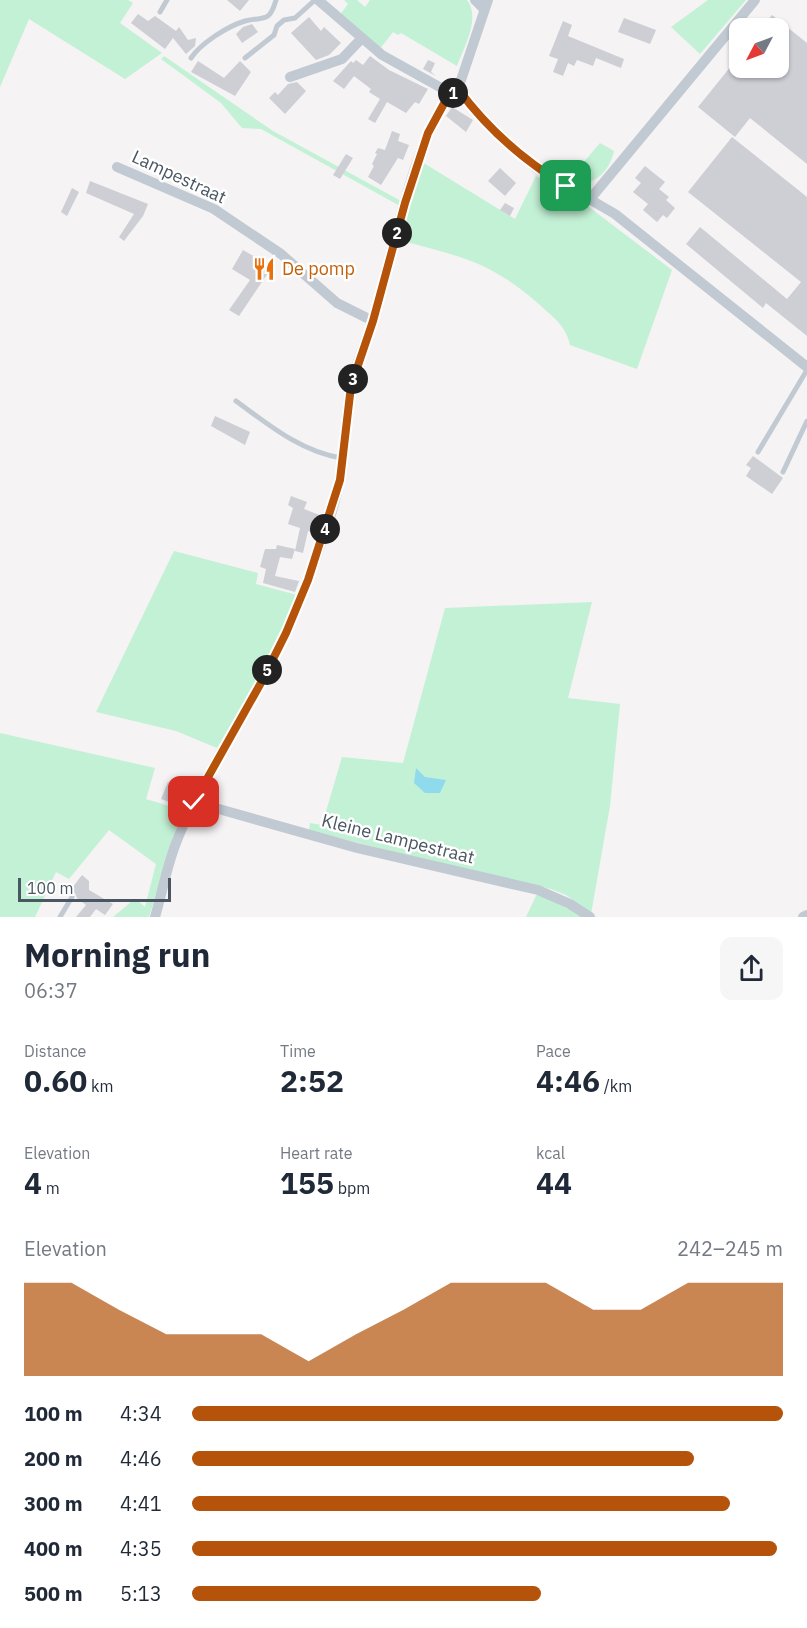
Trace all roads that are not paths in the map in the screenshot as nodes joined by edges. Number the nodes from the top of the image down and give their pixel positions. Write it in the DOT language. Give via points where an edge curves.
graph roads {
  1 [pos="167,0"];
  2 [pos="276,0"];
  3 [pos="316,0"];
  4 [pos="476,0"];
  5 [pos="755,0"];
  6 [pos="486,4"];
  7 [pos="159,12"];
  8 [pos="361,39"];
  9 [pos="191,58"];
  10 [pos="245,58"];
  11 [pos="290,77"];
  12 [pos="458,89"];
  13 [pos="117,167"];
  14 [pos="591,198"];
  15 [pos="373,321"];
  16 [pos="807,369"];
  17 [pos="236,401"];
  18 [pos="807,421"];
  19 [pos="758,452"];
  20 [pos="343,459"];
  21 [pos="783,472"];
  22 [pos="194,802"];
  23 [pos="72,897"];
  24 [pos="807,915"];
  25 [pos="60,917"];
  26 [pos="155,917"];
  27 [pos="590,917"];
  28 [pos="803,917"];
  1 -- 7 [label="lane"];
  2 -- 9 [label="lane" via="266,18 242,22 199,46"];
  3 -- 8 [label="street"];
  3 -- 10 [label="lane" via="295,18 284,20 274,35"];
  4 -- 6 [label="street"];
  5 -- 14 [label="street"];
  6 -- 12 [label="street"];
  8 -- 11 [label="street" via="342,59"];
  8 -- 12 [label="street" via="381,55 445,90"];
  12 -- 14 [label="street" via="485,122 536,168"];
  12 -- 15 [label="street" via="447,98 428,133"];
  13 -- 15 [label="street, Lampestraat" via="214,209 281,254 337,303"];
  14 -- 16 [label="street"];
  15 -- 20 [label="street" via="351,386"];
  16 -- 19 [label="lane"];
  17 -- 20 [label="lane" via="298,444"];
  18 -- 21 [label="lane"];
  20 -- 22 [label="street" via="332,509 286,633"];
  22 -- 26 [label="street" via="176,844"];
  22 -- 27 [label="street, Kleine Lampestraat" via="357,848 538,890"];
  23 -- 25 [label="lane"];
  24 -- 28 [label="street"];
}
